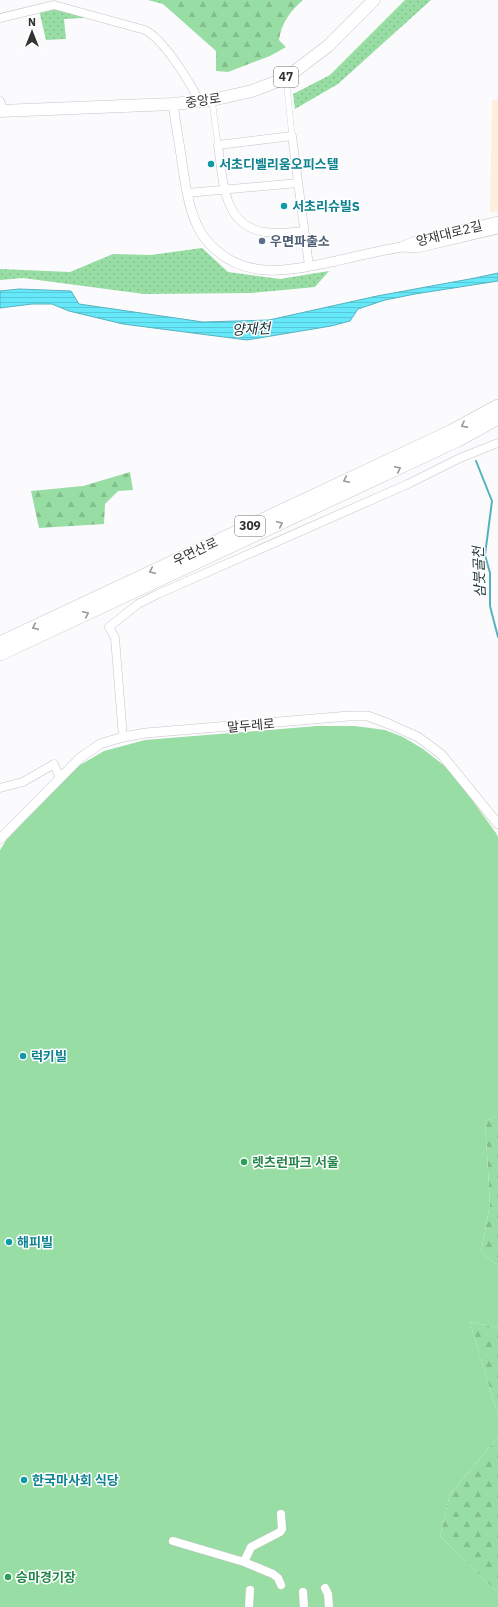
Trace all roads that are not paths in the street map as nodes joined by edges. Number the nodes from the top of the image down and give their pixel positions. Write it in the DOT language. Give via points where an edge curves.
graph roads {
  1 [pos="374,0"];
  2 [pos="0,18"];
  3 [pos="286,78"];
  4 [pos="212,100"];
  5 [pos="199,101"];
  6 [pos="173,104"];
  7 [pos="1,107"];
  8 [pos="292,136"];
  9 [pos="218,145"];
  10 [pos="298,183"];
  11 [pos="225,190"];
  12 [pos="187,193"];
  13 [pos="498,221"];
  14 [pos="498,229"];
  15 [pos="304,231"];
  16 [pos="401,247"];
  17 [pos="309,266"];
  18 [pos="498,406"];
  19 [pos="498,418"];
  20 [pos="498,442"];
  21 [pos="0,643"];
  22 [pos="0,654"];
  23 [pos="123,737"];
  24 [pos="60,778"];
  25 [pos="0,788"];
  26 [pos="498,824"];
  27 [pos="0,839"];
  28 [pos="281,1514"];
  29 [pos="173,1541"];
  30 [pos="244,1562"];
  31 [pos="281,1585"];
  32 [pos="325,1588"];
  33 [pos="250,1590"];
  34 [pos="303,1592"];
  35 [pos="249,1607"];
  36 [pos="304,1607"];
  37 [pos="329,1607"];
  1 -- 3 [label="main road, 중앙로 / 47" via="328,46"];
  2 -- 5 [label="street" via="54,5 145,30 156,38 187,78"];
  3 -- 4 [label="main road, 중앙로 / 47"];
  3 -- 8 [label="street"];
  4 -- 5 [label="main road, 중앙로 / 47"];
  4 -- 9 [label="street"];
  5 -- 6 [label="main road, 중앙로 / 47"];
  6 -- 7 [label="main road, 중앙로 / 47"];
  6 -- 12 [label="street, 양재대로2길"];
  8 -- 9 [label="street"];
  8 -- 10 [label="street"];
  9 -- 11 [label="street"];
  10 -- 11 [label="street"];
  10 -- 15 [label="street"];
  11 -- 12 [label="street"];
  11 -- 15 [label="street" via="236,216 258,231"];
  12 -- 17 [label="street, 양재대로2길" via="201,233 213,248 231,261 241,266 276,271"];
  13 -- 16 [label="street, 양재대로2길" via="415,241"];
  14 -- 16 [label="street, 양재대로2길" via="417,248"];
  15 -- 17 [label="street"];
  16 -- 17 [label="street, 양재대로2길"];
  18 -- 21 [label="highway, 우면산로 / 309, one-way" via="452,431"];
  22 -- 19 [label="highway, 우면산로 / 309, one-way" via="451,444"];
  20 -- 23 [label="street" via="138,604 109,627 115,638"];
  23 -- 24 [label="street, 말두레로" via="100,744 80,758"];
  23 -- 26 [label="street, 말두레로" via="146,733 368,716 418,737 441,754"];
  24 -- 25 [label="street" via="54,764 24,782"];
  24 -- 27 [label="street, 말두레로"];
  28 -- 30 [label="street" via="280,1532 251,1547"];
  29 -- 30 [label="street"];
  30 -- 31 [label="street" via="273,1574"];
  32 -- 37 [label="street"];
  33 -- 35 [label="street"];
  34 -- 36 [label="street"];
}
